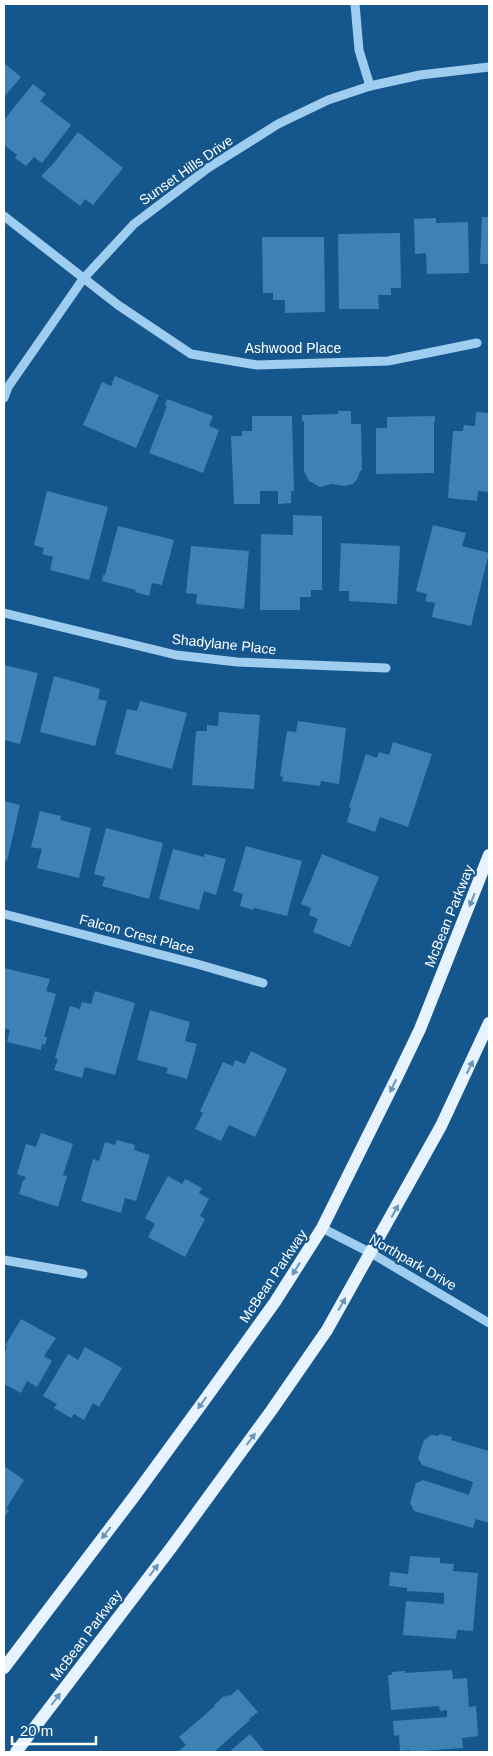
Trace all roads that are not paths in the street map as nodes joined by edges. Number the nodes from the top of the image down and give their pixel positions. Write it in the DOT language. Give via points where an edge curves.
graph roads {
  1 [pos="355,4"];
  2 [pos="489,67"];
  3 [pos="370,86"];
  4 [pos="4,216"];
  5 [pos="83,279"];
  6 [pos="477,343"];
  7 [pos="4,398"];
  8 [pos="4,613"];
  9 [pos="386,668"];
  10 [pos="489,855"];
  11 [pos="4,914"];
  12 [pos="263,983"];
  13 [pos="489,1024"];
  14 [pos="322,1228"];
  15 [pos="371,1254"];
  16 [pos="4,1260"];
  17 [pos="83,1274"];
  18 [pos="489,1322"];
  19 [pos="4,1668"];
  20 [pos="16,1752"];
  1 -- 3 [label="street" via="359,50"];
  2 -- 3 [label="street, Sunset Hills Drive" via="420,75"];
  3 -- 5 [label="street, Sunset Hills Drive" via="328,100 278,124 208,168 134,224"];
  4 -- 5 [label="street, Ashwood Place"];
  5 -- 6 [label="street, Ashwood Place" via="191,354 256,365 388,362"];
  5 -- 7 [label="street, Sunset Hills Drive" via="8,387"];
  8 -- 9 [label="street, Shadylane Place" via="176,655 237,662"];
  10 -- 14 [label="main road, McBean Parkway, one-way" via="417,1035"];
  11 -- 12 [label="street, Falcon Crest Place"];
  15 -- 13 [label="main road, McBean Parkway, one-way" via="441,1126"];
  14 -- 15 [label="street, Northpark Drive"];
  14 -- 19 [label="main road, McBean Parkway, one-way" via="275,1302 206,1398"];
  15 -- 18 [label="street, Northpark Drive"];
  20 -- 15 [label="main road, McBean Parkway, one-way" via="271,1411 327,1330"];
  16 -- 17 [label="street"];
}
